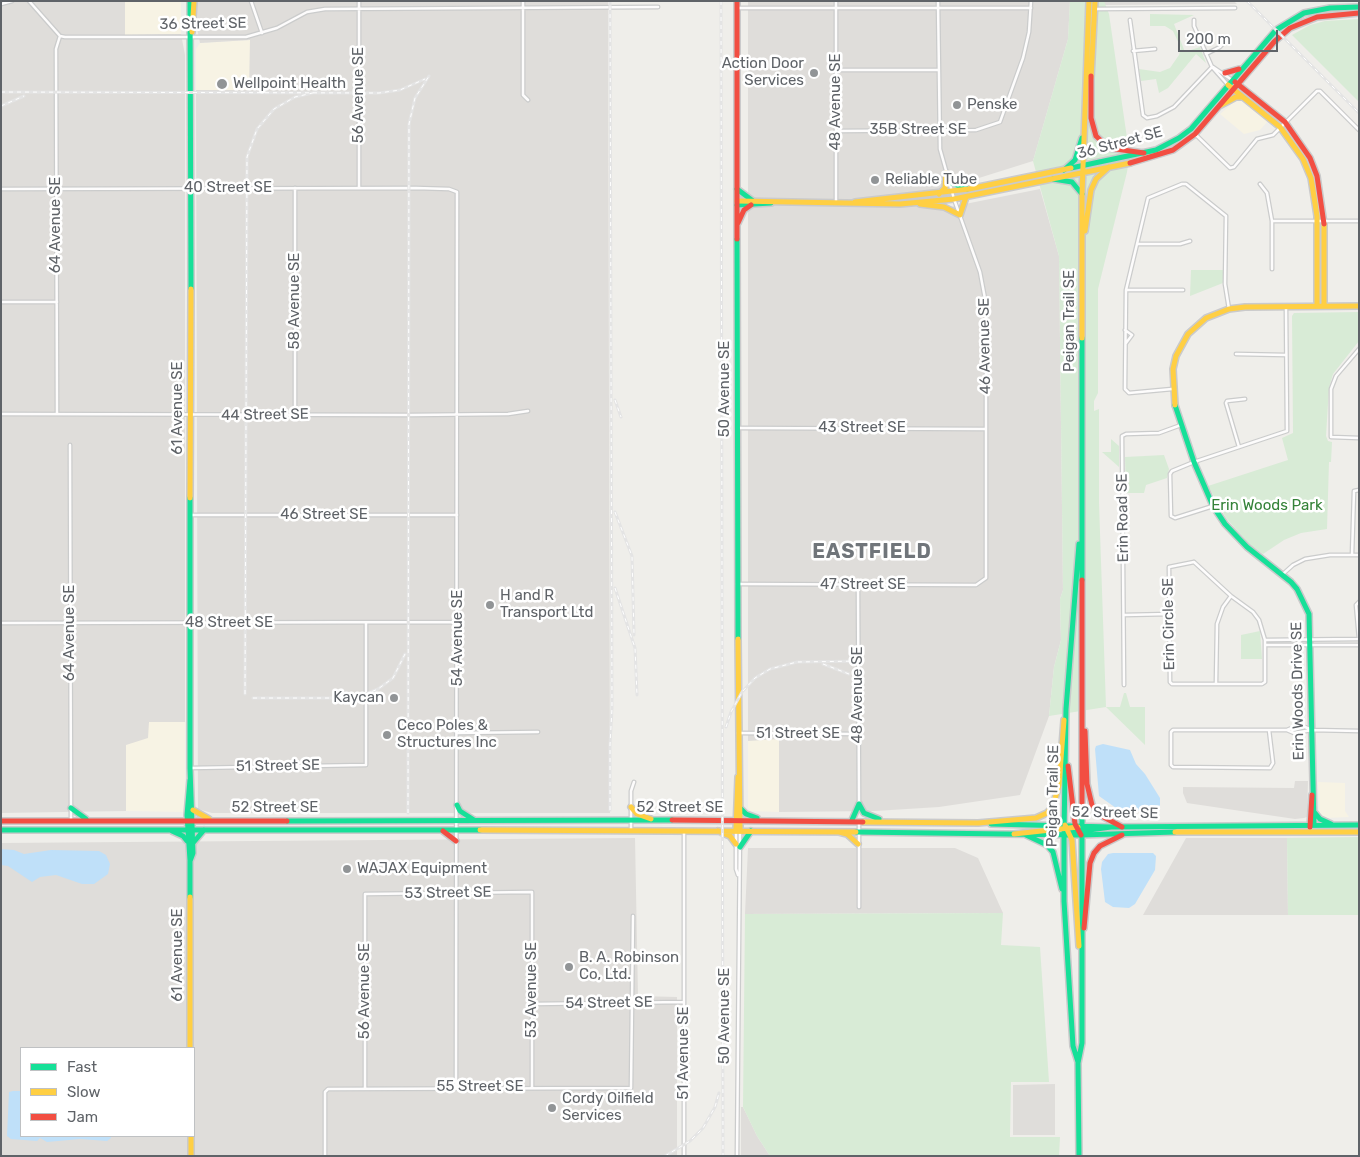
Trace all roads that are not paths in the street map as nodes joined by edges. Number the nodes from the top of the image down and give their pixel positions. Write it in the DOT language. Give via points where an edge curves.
graph roads {
  1 [pos="12,1"];
  2 [pos="29,1"];
  3 [pos="190,1"];
  4 [pos="194,1"];
  5 [pos="251,1"];
  6 [pos="359,1"];
  7 [pos="523,1"];
  8 [pos="836,1"];
  9 [pos="938,1"];
  10 [pos="1031,1"];
  11 [pos="1089,1"];
  12 [pos="1095,1"];
  13 [pos="1,4"];
  14 [pos="737,4"];
  15 [pos="1359,6"];
  16 [pos="658,7"];
  17 [pos="836,7"];
  18 [pos="938,8"];
  19 [pos="1031,8"];
  20 [pos="1236,8"];
  21 [pos="360,9"];
  22 [pos="1092,9"];
  23 [pos="523,10"];
  24 [pos="1359,13"];
  25 [pos="1130,20"];
  26 [pos="1194,20"];
  27 [pos="262,33"];
  28 [pos="60,36"];
  29 [pos="192,37"];
  30 [pos="1225,41"];
  31 [pos="1155,49"];
  32 [pos="1133,50"];
  33 [pos="1206,54"];
  34 [pos="1212,66"];
  35 [pos="1241,68"];
  36 [pos="836,70"];
  37 [pos="939,70"];
  38 [pos="1225,73"];
  39 [pos="1091,76"];
  40 [pos="1235,82"];
  41 [pos="1230,87"];
  42 [pos="1242,97"];
  43 [pos="528,100"];
  44 [pos="1219,106"];
  45 [pos="1085,114"];
  46 [pos="1284,122"];
  47 [pos="1280,127"];
  48 [pos="1084,129"];
  49 [pos="939,130"];
  50 [pos="1359,130"];
  51 [pos="836,131"];
  52 [pos="1195,134"];
  53 [pos="1144,153"];
  54 [pos="1083,167"];
  55 [pos="1109,168"];
  56 [pos="1064,170"];
  57 [pos="946,173"];
  58 [pos="1082,173"];
  59 [pos="1053,179"];
  60 [pos="949,182"];
  61 [pos="1260,184"];
  62 [pos="191,188"];
  63 [pos="295,188"];
  64 [pos="359,188"];
  65 [pos="1,189"];
  66 [pos="56,189"];
  67 [pos="737,189"];
  68 [pos="969,189"];
  69 [pos="455,190"];
  70 [pos="952,192"];
  71 [pos="939,194"];
  72 [pos="1082,194"];
  73 [pos="966,197"];
  74 [pos="954,199"];
  75 [pos="737,203"];
  76 [pos="752,203"];
  77 [pos="836,203"];
  78 [pos="912,203"];
  79 [pos="960,215"];
  80 [pos="1272,221"];
  81 [pos="1359,221"];
  82 [pos="1321,222"];
  83 [pos="737,225"];
  84 [pos="1083,237"];
  85 [pos="1190,242"];
  86 [pos="1138,244"];
  87 [pos="1272,269"];
  88 [pos="1126,290"];
  89 [pos="1183,290"];
  90 [pos="1,302"];
  91 [pos="56,302"];
  92 [pos="1317,306"];
  93 [pos="1324,306"];
  94 [pos="1359,306"];
  95 [pos="1286,307"];
  96 [pos="1229,309"];
  97 [pos="1125,330"];
  98 [pos="1125,344"];
  99 [pos="1359,349"];
  100 [pos="1236,354"];
  101 [pos="1286,355"];
  102 [pos="1172,389"];
  103 [pos="1245,400"];
  104 [pos="528,411"];
  105 [pos="1,414"];
  106 [pos="57,414"];
  107 [pos="295,414"];
  108 [pos="190,415"];
  109 [pos="457,415"];
  110 [pos="1181,425"];
  111 [pos="738,428"];
  112 [pos="986,429"];
  113 [pos="1359,438"];
  114 [pos="70,445"];
  115 [pos="1239,447"];
  116 [pos="1194,462"];
  117 [pos="1359,490"];
  118 [pos="1213,506"];
  119 [pos="191,515"];
  120 [pos="458,515"];
  121 [pos="1082,529"];
  122 [pos="1352,555"];
  123 [pos="1359,555"];
  124 [pos="1283,574"];
  125 [pos="986,578"];
  126 [pos="738,584"];
  127 [pos="858,585"];
  128 [pos="1231,596"];
  129 [pos="1359,602"];
  130 [pos="1170,614"];
  131 [pos="1124,615"];
  132 [pos="458,622"];
  133 [pos="1,623"];
  134 [pos="70,623"];
  135 [pos="191,623"];
  136 [pos="366,623"];
  137 [pos="1359,639"];
  138 [pos="1264,640"];
  139 [pos="1312,642"];
  140 [pos="1265,645"];
  141 [pos="1359,645"];
  142 [pos="1216,684"];
  143 [pos="1124,685"];
  144 [pos="1066,709"];
  145 [pos="1083,710"];
  146 [pos="1269,730"];
  147 [pos="1287,730"];
  148 [pos="1312,730"];
  149 [pos="1359,731"];
  150 [pos="538,732"];
  151 [pos="458,733"];
  152 [pos="738,733"];
  153 [pos="858,734"];
  154 [pos="1066,761"];
  155 [pos="190,768"];
  156 [pos="738,776"];
  157 [pos="190,778"];
  158 [pos="634,782"];
  159 [pos="1312,795"];
  160 [pos="859,804"];
  161 [pos="457,805"];
  162 [pos="631,807"];
  163 [pos="740,807"];
  164 [pos="70,808"];
  165 [pos="193,810"];
  166 [pos="1315,813"];
  167 [pos="88,820"];
  168 [pos="190,820"];
  169 [pos="211,820"];
  170 [pos="456,820"];
  171 [pos="476,820"];
  172 [pos="631,820"];
  173 [pos="653,820"];
  174 [pos="738,820"];
  175 [pos="762,820"];
  176 [pos="852,820"];
  177 [pos="858,820"];
  178 [pos="883,820"];
  179 [pos="1,821"];
  180 [pos="71,821"];
  181 [pos="978,823"];
  182 [pos="1312,825"];
  183 [pos="1332,825"];
  184 [pos="1359,825"];
  185 [pos="1122,826"];
  186 [pos="1079,829"];
  187 [pos="1,830"];
  188 [pos="170,830"];
  189 [pos="190,830"];
  190 [pos="204,830"];
  191 [pos="441,830"];
  192 [pos="456,830"];
  193 [pos="631,830"];
  194 [pos="716,830"];
  195 [pos="738,830"];
  196 [pos="752,830"];
  197 [pos="835,830"];
  198 [pos="684,831"];
  199 [pos="858,831"];
  200 [pos="1066,831"];
  201 [pos="1312,831"];
  202 [pos="1359,832"];
  203 [pos="1014,834"];
  204 [pos="1026,835"];
  205 [pos="1122,835"];
  206 [pos="456,841"];
  207 [pos="190,842"];
  208 [pos="858,844"];
  209 [pos="738,846"];
  210 [pos="738,876"];
  211 [pos="532,892"];
  212 [pos="456,893"];
  213 [pos="365,894"];
  214 [pos="1064,901"];
  215 [pos="859,907"];
  216 [pos="632,916"];
  217 [pos="1081,936"];
  218 [pos="1081,952"];
  219 [pos="632,1002"];
  220 [pos="684,1002"];
  221 [pos="533,1004"];
  222 [pos="190,1047"];
  223 [pos="1078,1063"];
  224 [pos="456,1087"];
  225 [pos="365,1088"];
  226 [pos="532,1088"];
  227 [pos="191,1137"];
  228 [pos="191,1156"];
  229 [pos="326,1156"];
  230 [pos="684,1156"];
  231 [pos="737,1156"];
  232 [pos="1079,1156"];
  1 -- 13 [label="street"];
  2 -- 28 [label="street"];
  3 -- 29 [label="main road, 61 Avenue SE"];
  4 -- 29 [label="main road, 61 Avenue SE"];
  5 -- 27 [label="street"];
  6 -- 21 [label="street, 56 Avenue SE"];
  7 -- 23 [label="street"];
  8 -- 17 [label="street, 48 Avenue SE"];
  9 -- 18 [label="street, 46 Avenue SE"];
  10 -- 19 [label="street"];
  11 -- 22 [label="main road, Peigan Trail SE"];
  12 -- 22 [label="main road, Peigan Trail SE"];
  14 -- 17 [label="street"];
  14 -- 67 [label="main road, 50 Avenue SE"];
  15 -- 35 [label="main road, 36 Street SE" via="1330,8 1296,17 1276,30"];
  16 -- 23 [label="street, 36 Street SE"];
  17 -- 18 [label="street"];
  17 -- 36 [label="street, 48 Avenue SE"];
  18 -- 19 [label="street"];
  18 -- 37 [label="street, 46 Avenue SE"];
  19 -- 49 [label="street, 35B Street SE" via="1023,58 1000,122 976,130"];
  20 -- 22 [label="street"];
  21 -- 23 [label="street, 36 Street SE"];
  21 -- 27 [label="street, 36 Street SE" via="307,12"];
  21 -- 64 [label="street, 56 Avenue SE"];
  22 -- 39 [label="main road, Peigan Trail SE"];
  22 -- 45 [label="main road, Peigan Trail SE"];
  23 -- 43 [label="street" via="523,95"];
  24 -- 40 [label="main road, 36 Street SE" via="1317,17 1297,24 1281,35"];
  25 -- 32 [label="street"];
  26 -- 33 [label="street"];
  27 -- 29 [label="street, 36 Street SE" via="246,37"];
  28 -- 29 [label="street, 36 Street SE"];
  28 -- 66 [label="street, 64 Avenue SE" via="56,49"];
  29 -- 62 [label="main road, 61 Avenue SE"];
  30 -- 33 [label="street"];
  31 -- 32 [label="street"];
  32 -- 34 [label="street" via="1143,115 1147,118 1174,107"];
  33 -- 34 [label="street"];
  34 -- 38 [label="street"];
  34 -- 41 [label="street"];
  35 -- 38 [label="main road"];
  35 -- 40 [label="main road, 36 Street SE"];
  36 -- 37 [label="street"];
  36 -- 51 [label="street, 48 Avenue SE"];
  37 -- 49 [label="street, 46 Avenue SE"];
  38 -- 40 [label="street"];
  39 -- 45 [label="main road, Peigan Trail SE"];
  39 -- 53 [label="main road" via="1091,118 1096,136 1109,148"];
  40 -- 41 [label="main road, 36 Street SE"];
  40 -- 46 [label="main road"];
  41 -- 42 [label="main road"];
  41 -- 44 [label="main road, 36 Street SE"];
  41 -- 53 [label="main road, 36 Street SE" via="1179,138"];
  42 -- 44 [label="main road"];
  42 -- 47 [label="main road"];
  44 -- 52 [label="main road, 36 Street SE"];
  45 -- 48 [label="main road, Peigan Trail SE"];
  46 -- 47 [label="street"];
  46 -- 50 [label="street" via="1320,91"];
  46 -- 82 [label="main road" via="1310,158 1317,176 1322,197"];
  47 -- 52 [label="street" via="1267,138 1257,139 1230,168"];
  47 -- 82 [label="main road" via="1300,153 1311,178"];
  48 -- 54 [label="main road, Peigan Trail SE"];
  48 -- 56 [label="main road" via="1075,160"];
  49 -- 51 [label="street, 35B Street SE"];
  49 -- 57 [label="street, 46 Avenue SE"];
  51 -- 77 [label="street, 48 Avenue SE"];
  52 -- 55 [label="main road, 36 Street SE" via="1184,144 1159,156"];
  53 -- 54 [label="main road, 36 Street SE"];
  54 -- 56 [label="main road, 36 Street SE"];
  54 -- 58 [label="main road, Peigan Trail SE"];
  55 -- 58 [label="main road, 36 Street SE"];
  55 -- 84 [label="main road" via="1096,179 1091,190"];
  56 -- 68 [label="main road, 36 Street SE"];
  57 -- 60 [label="street, 46 Avenue SE"];
  57 -- 71 [label="main road" via="945,188"];
  58 -- 59 [label="main road, 36 Street SE"];
  58 -- 72 [label="main road, Peigan Trail SE"];
  59 -- 72 [label="main road" via="1072,182"];
  59 -- 73 [label="main road, 36 Street SE"];
  60 -- 68 [label="main road"];
  60 -- 70 [label="street, 46 Avenue SE"];
  61 -- 80 [label="street" via="1267,192"];
  62 -- 63 [label="street, 40 Street SE"];
  62 -- 66 [label="street, 40 Street SE"];
  62 -- 108 [label="main road, 61 Avenue SE"];
  63 -- 64 [label="street, 40 Street SE"];
  63 -- 107 [label="street, 58 Avenue SE"];
  64 -- 69 [label="street, 40 Street SE"];
  65 -- 66 [label="street, 40 Street SE"];
  66 -- 91 [label="street, 64 Avenue SE"];
  67 -- 75 [label="main road, 50 Avenue SE"];
  67 -- 76 [label="main road"];
  68 -- 70 [label="main road, 36 Street SE"];
  69 -- 109 [label="street, 54 Avenue SE" via="458,198"];
  70 -- 71 [label="main road, 36 Street SE"];
  70 -- 74 [label="street, 46 Avenue SE"];
  71 -- 77 [label="main road, 36 Street SE"];
  72 -- 84 [label="main road, Peigan Trail SE"];
  73 -- 74 [label="main road, 36 Street SE"];
  73 -- 79 [label="main road"];
  74 -- 78 [label="main road, 36 Street SE"];
  74 -- 79 [label="street, 46 Avenue SE"];
  75 -- 76 [label="main road, 36 Street SE"];
  75 -- 83 [label="main road, 50 Avenue SE"];
  76 -- 77 [label="main road, 36 Street SE"];
  76 -- 83 [label="main road" via="744,210"];
  77 -- 78 [label="main road, 36 Street SE"];
  78 -- 79 [label="main road" via="944,206"];
  79 -- 112 [label="street, 46 Avenue SE" via="980,272 986,304"];
  80 -- 82 [label="street"];
  80 -- 87 [label="street"];
  81 -- 82 [label="street"];
  82 -- 92 [label="main road"];
  82 -- 93 [label="main road"];
  83 -- 111 [label="main road, 50 Avenue SE"];
  84 -- 121 [label="main road, Peigan Trail SE"];
  85 -- 86 [label="street"];
  86 -- 88 [label="street"];
  86 -- 96 [label="street" via="1148,198 1186,184 1226,216 1225,284"];
  88 -- 89 [label="street"];
  88 -- 97 [label="street"];
  90 -- 91 [label="street"];
  91 -- 106 [label="street, 64 Avenue SE"];
  92 -- 93 [label="main road, Erin Woods Drive SE"];
  92 -- 95 [label="main road, Erin Woods Drive SE"];
  93 -- 94 [label="main road, Erin Woods Drive SE"];
  95 -- 96 [label="main road, Erin Woods Drive SE"];
  95 -- 101 [label="street"];
  96 -- 102 [label="main road, Erin Woods Drive SE" via="1206,318 1188,334 1176,356"];
  97 -- 98 [label="street"];
  97 -- 98 [label="street" via="1132,335"];
  98 -- 102 [label="street" via="1125,389 1128,393"];
  99 -- 113 [label="street" via="1336,376 1331,389 1331,438"];
  100 -- 101 [label="street"];
  101 -- 115 [label="street" via="1287,431"];
  102 -- 110 [label="main road, Erin Woods Drive SE"];
  103 -- 115 [label="street" via="1226,403"];
  104 -- 109 [label="street, 44 Street SE"];
  105 -- 106 [label="street, 44 Street SE"];
  106 -- 108 [label="street, 44 Street SE"];
  107 -- 108 [label="street, 44 Street SE"];
  107 -- 109 [label="street, 44 Street SE"];
  108 -- 119 [label="main road, 61 Avenue SE"];
  109 -- 120 [label="street, 54 Avenue SE"];
  110 -- 116 [label="main road, Erin Woods Drive SE"];
  110 -- 131 [label="street, Erin Road SE" via="1159,433 1122,436"];
  111 -- 112 [label="street, 43 Street SE"];
  111 -- 126 [label="main road, 50 Avenue SE"];
  112 -- 125 [label="street, 46 Avenue SE"];
  114 -- 134 [label="street, 64 Avenue SE"];
  115 -- 116 [label="street"];
  116 -- 118 [label="main road, Erin Woods Drive SE"];
  116 -- 118 [label="street" via="1170,474 1171,516 1176,518"];
  117 -- 122 [label="street" via="1354,492"];
  118 -- 124 [label="main road, Erin Woods Drive SE" via="1247,547"];
  119 -- 120 [label="street, 46 Street SE"];
  119 -- 135 [label="main road, 61 Avenue SE"];
  120 -- 132 [label="street, 54 Avenue SE"];
  121 -- 144 [label="main road, Peigan Trail SE"];
  121 -- 145 [label="main road, Peigan Trail SE"];
  122 -- 123 [label="street"];
  122 -- 124 [label="street" via="1305,559"];
  124 -- 139 [label="main road, Erin Woods Drive SE" via="1304,601"];
  125 -- 127 [label="street, 47 Street SE" via="976,585"];
  126 -- 127 [label="street, 47 Street SE"];
  126 -- 152 [label="main road, 50 Avenue SE"];
  127 -- 153 [label="street, 48 Avenue SE"];
  128 -- 130 [label="street, Erin Circle SE" via="1194,562 1171,565"];
  128 -- 138 [label="street, Erin Circle SE" via="1253,612 1259,620"];
  128 -- 142 [label="street" via="1217,624"];
  129 -- 137 [label="street" via="1356,605"];
  130 -- 131 [label="street"];
  130 -- 142 [label="street, Erin Circle SE" via="1170,682"];
  131 -- 143 [label="street"];
  132 -- 136 [label="street, 48 Street SE"];
  132 -- 151 [label="street, 54 Avenue SE"];
  133 -- 134 [label="street, 48 Street SE"];
  134 -- 135 [label="street, 48 Street SE"];
  134 -- 164 [label="street, 64 Avenue SE"];
  135 -- 136 [label="street, 48 Street SE"];
  135 -- 155 [label="main road, 61 Avenue SE"];
  136 -- 155 [label="street, 51 Street SE" via="366,766"];
  137 -- 139 [label="street"];
  138 -- 139 [label="street"];
  138 -- 140 [label="street, Erin Circle SE"];
  139 -- 140 [label="street"];
  139 -- 141 [label="street"];
  139 -- 148 [label="main road, Erin Woods Drive SE"];
  140 -- 142 [label="street, Erin Circle SE" via="1265,682"];
  144 -- 154 [label="main road, Peigan Trail SE"];
  144 -- 181 [label="main road" via="1059,785 1053,806 1036,818"];
  145 -- 185 [label="main road" via="1088,796 1099,814"];
  145 -- 186 [label="main road, Peigan Trail SE"];
  146 -- 146 [label="street" via="1173,730 1171,765 1270,768 1273,764"];
  146 -- 147 [label="street"];
  147 -- 148 [label="street" via="1300,727"];
  147 -- 148 [label="street" via="1300,733"];
  148 -- 149 [label="street"];
  148 -- 159 [label="main road, Erin Woods Drive SE"];
  150 -- 151 [label="street"];
  151 -- 161 [label="street, 54 Avenue SE"];
  152 -- 153 [label="street, 51 Street SE"];
  152 -- 156 [label="main road, 50 Avenue SE"];
  153 -- 160 [label="street, 48 Avenue SE"];
  154 -- 186 [label="main road"];
  154 -- 200 [label="main road, Peigan Trail SE"];
  155 -- 157 [label="main road, 61 Avenue SE"];
  156 -- 163 [label="main road, 50 Avenue SE"];
  156 -- 174 [label="main road, 50 Avenue SE"];
  157 -- 165 [label="main road, 61 Avenue SE"];
  157 -- 168 [label="main road, 61 Avenue SE"];
  158 -- 162 [label="street" via="630,791"];
  159 -- 166 [label="main road, Erin Woods Drive SE"];
  159 -- 182 [label="main road, Erin Woods Drive SE"];
  160 -- 176 [label="main road"];
  160 -- 178 [label="main road" via="864,813"];
  161 -- 170 [label="street, 54 Avenue SE"];
  161 -- 171 [label="main road" via="464,814"];
  162 -- 172 [label="street"];
  162 -- 173 [label="main road" via="637,814"];
  163 -- 174 [label="main road, 50 Avenue SE"];
  163 -- 175 [label="main road" via="746,814"];
  164 -- 167 [label="main road"];
  164 -- 180 [label="street, 64 Avenue SE"];
  165 -- 168 [label="main road, 61 Avenue SE"];
  165 -- 169 [label="main road"];
  166 -- 182 [label="main road, Erin Woods Drive SE"];
  166 -- 183 [label="main road"];
  167 -- 168 [label="main road, 52 Street SE"];
  167 -- 180 [label="main road, 52 Street SE"];
  168 -- 169 [label="main road, 52 Street SE"];
  168 -- 189 [label="main road, 61 Avenue SE"];
  169 -- 170 [label="main road, 52 Street SE"];
  170 -- 171 [label="main road, 52 Street SE"];
  170 -- 192 [label="street, 54 Avenue SE"];
  171 -- 172 [label="main road, 52 Street SE"];
  172 -- 173 [label="main road, 52 Street SE"];
  172 -- 193 [label="street"];
  173 -- 174 [label="main road, 52 Street SE"];
  174 -- 175 [label="main road, 52 Street SE"];
  174 -- 195 [label="main road, 50 Avenue SE"];
  175 -- 176 [label="main road, 52 Street SE"];
  176 -- 177 [label="main road, 52 Street SE"];
  177 -- 178 [label="main road, 52 Street SE"];
  177 -- 199 [label="street"];
  178 -- 181 [label="main road, 52 Street SE"];
  179 -- 180 [label="main road, 52 Street SE"];
  181 -- 200 [label="main road, 52 Street SE"];
  182 -- 183 [label="main road, 52 Street SE"];
  182 -- 185 [label="main road, 52 Street SE"];
  182 -- 201 [label="main road, Erin Woods Drive SE"];
  183 -- 184 [label="main road, 52 Street SE"];
  185 -- 186 [label="main road, 52 Street SE"];
  186 -- 200 [label="main road, 52 Street SE"];
  186 -- 200 [label="main road"];
  186 -- 205 [label="main road, 52 Street SE"];
  186 -- 217 [label="main road, Peigan Trail SE"];
  187 -- 188 [label="main road, 52 Street SE"];
  188 -- 189 [label="main road, 52 Street SE"];
  188 -- 207 [label="main road"];
  189 -- 190 [label="main road, 52 Street SE"];
  189 -- 207 [label="main road, 61 Avenue SE"];
  190 -- 191 [label="main road, 52 Street SE"];
  190 -- 207 [label="main road"];
  191 -- 192 [label="main road, 52 Street SE"];
  191 -- 206 [label="main road"];
  192 -- 193 [label="main road, 52 Street SE"];
  192 -- 206 [label="street, 54 Avenue SE"];
  193 -- 198 [label="main road, 52 Street SE"];
  194 -- 195 [label="main road, 52 Street SE"];
  194 -- 198 [label="main road, 52 Street SE"];
  194 -- 209 [label="main road" via="730,836"];
  195 -- 196 [label="main road, 52 Street SE"];
  195 -- 209 [label="street, 50 Avenue SE"];
  195 -- 209 [label="street, 50 Avenue SE"];
  196 -- 197 [label="main road, 52 Street SE"];
  196 -- 209 [label="main road"];
  197 -- 199 [label="main road, 52 Street SE"];
  197 -- 208 [label="main road" via="847,834"];
  198 -- 220 [label="street, 51 Avenue SE"];
  199 -- 203 [label="main road, 52 Street SE"];
  199 -- 208 [label="street"];
  200 -- 203 [label="main road"];
  200 -- 204 [label="main road, 52 Street SE"];
  200 -- 214 [label="main road, Peigan Trail SE"];
  200 -- 218 [label="main road" via="1072,840"];
  201 -- 202 [label="main road, 52 Street SE"];
  201 -- 205 [label="main road, 52 Street SE"];
  203 -- 204 [label="main road, 52 Street SE"];
  204 -- 214 [label="main road" via="1047,845 1053,852"];
  205 -- 217 [label="main road" via="1100,846 1090,863"];
  206 -- 212 [label="street, 54 Avenue SE"];
  207 -- 222 [label="main road, 61 Avenue SE"];
  208 -- 215 [label="street"];
  209 -- 210 [label="street, 50 Avenue SE"];
  209 -- 210 [label="street, 50 Avenue SE"];
  210 -- 231 [label="street, 50 Avenue SE"];
  211 -- 212 [label="street, 53 Street SE"];
  211 -- 221 [label="street, 53 Avenue SE"];
  212 -- 213 [label="street, 53 Street SE"];
  212 -- 224 [label="street, 54 Avenue SE"];
  213 -- 225 [label="street, 56 Avenue SE"];
  214 -- 223 [label="main road, Peigan Trail SE" via="1073,1046"];
  216 -- 219 [label="street"];
  217 -- 218 [label="main road, Peigan Trail SE"];
  218 -- 223 [label="main road, Peigan Trail SE" via="1082,1043"];
  219 -- 220 [label="street, 54 Street SE"];
  219 -- 221 [label="street, 54 Street SE"];
  219 -- 226 [label="street, 55 Street SE" via="632,1088"];
  220 -- 230 [label="street, 51 Avenue SE"];
  221 -- 226 [label="street, 53 Avenue SE"];
  223 -- 232 [label="main road, Peigan Trail SE"];
  224 -- 225 [label="street, 55 Street SE"];
  224 -- 226 [label="street, 55 Street SE"];
  225 -- 229 [label="street, 55 Street SE" via="328,1089 325,1092"];
  227 -- 228 [label="main road"];
}
